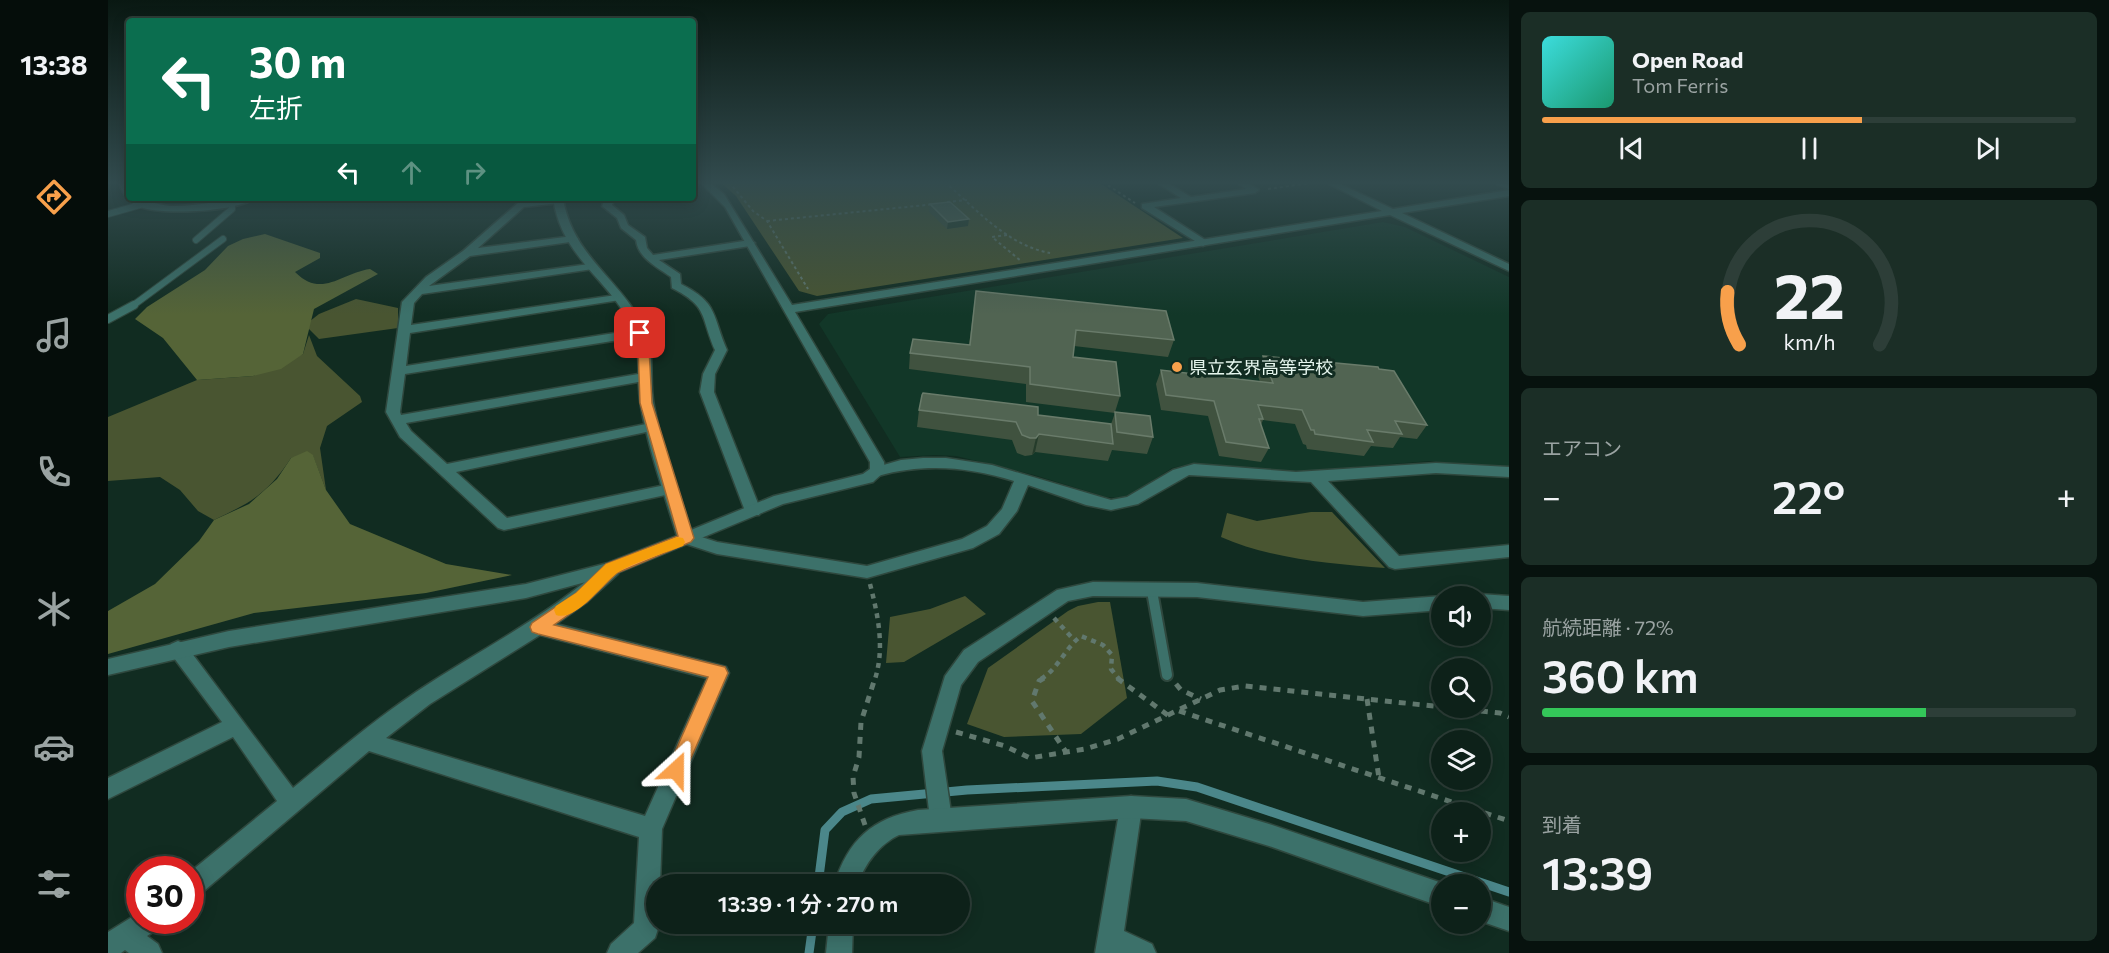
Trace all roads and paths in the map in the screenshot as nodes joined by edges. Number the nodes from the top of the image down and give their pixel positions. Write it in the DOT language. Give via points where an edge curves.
graph roads {
  1 [pos="211,226"];
  2 [pos="497,226"];
  3 [pos="566,226"];
  4 [pos="625,226"];
  5 [pos="740,226"];
  6 [pos="770,226"];
  7 [pos="997,226"];
  8 [pos="1177,226"];
  9 [pos="1304,226"];
  10 [pos="1422,226"];
  11 [pos="1007,235"];
  12 [pos="223,239"];
  13 [pos="573,239"];
  14 [pos="195,240"];
  15 [pos="750,243"];
  16 [pos="1203,243"];
  17 [pos="1059,251"];
  18 [pos="467,253"];
  19 [pos="650,258"];
  20 [pos="589,267"];
  21 [pos="1509,268"];
  22 [pos="1033,271"];
  23 [pos="808,289"];
  24 [pos="417,291"];
  25 [pos="616,298"];
  26 [pos="790,309"];
  27 [pos="108,319"];
  28 [pos="404,330"];
  29 [pos="640,333"];
  30 [pos="400,372"];
  31 [pos="644,377"];
  32 [pos="397,420"];
  33 [pos="651,427"];
  34 [pos="444,469"];
  35 [pos="878,471"];
  36 [pos="1509,472"];
  37 [pos="1315,477"];
  38 [pos="1023,478"];
  39 [pos="670,489"];
  40 [pos="753,511"];
  41 [pos="686,538"];
  42 [pos="1509,551"];
  43 [pos="612,568"];
  44 [pos="867,572"];
  45 [pos="1152,591"];
  46 [pos="1491,602"];
  47 [pos="1509,603"];
  48 [pos="1431,604"];
  49 [pos="1044,606"];
  50 [pos="538,627"];
  51 [pos="1074,640"];
  52 [pos="178,649"];
  53 [pos="108,667"];
  54 [pos="1167,675"];
  55 [pos="1201,699"];
  56 [pos="1367,699"];
  57 [pos="1431,706"];
  58 [pos="1178,711"];
  59 [pos="1491,712"];
  60 [pos="1169,716"];
  61 [pos="1509,717"];
  62 [pos="236,725"];
  63 [pos="938,727"];
  64 [pos="366,741"];
  65 [pos="1066,752"];
  66 [pos="1379,778"];
  67 [pos="108,789"];
  68 [pos="291,803"];
  69 [pos="1131,807"];
  70 [pos="941,819"];
  71 [pos="1509,821"];
  72 [pos="651,829"];
  73 [pos="873,840"];
  74 [pos="849,874"];
  75 [pos="204,876"];
  76 [pos="1431,890"];
  77 [pos="1491,913"];
  78 [pos="1509,919"];
  79 [pos="840,934"];
  80 [pos="127,935"];
  81 [pos="1110,945"];
  82 [pos="149,953"];
  83 [pos="620,953"];
  84 [pos="839,953"];
  85 [pos="1143,953"];
  1 -- 14 [label="lane"];
  2 -- 18 [label="street"];
  3 -- 13 [label="street"];
  4 -- 19 [label="street" via="641,239"];
  5 -- 15 [label="street"];
  6 -- 23 [label="path"];
  7 -- 11 [label="path"];
  8 -- 16 [label="street"];
  9 -- 16 [label="street"];
  10 -- 21 [label="street"];
  11 -- 17 [label="path" via="1040,251"];
  11 -- 22 [label="path" via="992,237"];
  12 -- 27 [label="lane" via="137,304"];
  13 -- 18 [label="street"];
  13 -- 20 [label="street"];
  15 -- 19 [label="street"];
  15 -- 26 [label="street"];
  16 -- 22 [label="street"];
  18 -- 24 [label="street"];
  19 -- 40 [label="street" via="676,276 676,286 697,296 710,312 721,350 709,374 706,392"];
  20 -- 24 [label="street"];
  20 -- 25 [label="street"];
  22 -- 26 [label="street"];
  24 -- 28 [label="street" via="408,302"];
  25 -- 28 [label="street"];
  25 -- 29 [label="street"];
  26 -- 35 [label="street" via="878,462"];
  28 -- 30 [label="street"];
  29 -- 30 [label="street"];
  29 -- 31 [label="street"];
  30 -- 32 [label="street" via="393,412"];
  31 -- 32 [label="street"];
  31 -- 33 [label="street"];
  32 -- 34 [label="street" via="405,434"];
  33 -- 34 [label="street"];
  33 -- 39 [label="street"];
  34 -- 39 [label="street" via="504,524"];
  35 -- 38 [label="street" via="927,461"];
  35 -- 40 [label="street" via="868,478 779,500"];
  36 -- 37 [label="street" via="1440,466"];
  37 -- 38 [label="street" via="1190,469 1175,474 1139,499 1108,505"];
  37 -- 42 [label="street" via="1395,563"];
  38 -- 44 [label="street" via="1010,511 993,530 967,544"];
  39 -- 41 [label="street"];
  40 -- 41 [label="street"];
  41 -- 43 [label="street"];
  41 -- 44 [label="street" via="717,548"];
  43 -- 50 [label="street" via="581,597"];
  43 -- 52 [label="street" via="526,591"];
  44 -- 73 [label="path" via="879,619 879,666 861,722 853,785 863,822"];
  45 -- 48 [label="street" via="1197,590 1363,609"];
  45 -- 49 [label="street" via="1093,589 1063,595"];
  45 -- 54 [label="lane"];
  46 -- 47 [label="street"];
  49 -- 51 [label="path"];
  49 -- 63 [label="street" via="972,656 952,682"];
  50 -- 64 [label="street" via="423,698"];
  50 -- 72 [label="street" via="719,673"];
  51 -- 60 [label="path" via="1081,636 1103,645 1112,655 1111,669 1116,677"];
  51 -- 65 [label="path" via="1059,666 1039,681 1032,701"];
  52 -- 53 [label="street"];
  52 -- 62 [label="street"];
  54 -- 55 [label="path" via="1181,690"];
  55 -- 56 [label="path" via="1220,690 1245,686"];
  55 -- 58 [label="path"];
  56 -- 57 [label="path"];
  56 -- 66 [label="path"];
  58 -- 60 [label="path"];
  58 -- 66 [label="path"];
  59 -- 61 [label="path"];
  60 -- 65 [label="path" via="1118,740"];
  62 -- 67 [label="street"];
  62 -- 68 [label="street"];
  63 -- 65 [label="path" via="1005,746 1030,758"];
  63 -- 70 [label="street" via="932,751"];
  64 -- 68 [label="street"];
  64 -- 72 [label="street"];
  66 -- 71 [label="path"];
  68 -- 75 [label="street"];
  69 -- 70 [label="street"];
  69 -- 76 [label="street" via="1186,810 1269,834"];
  69 -- 81 [label="street"];
  70 -- 73 [label="street" via="891,827"];
  72 -- 83 [label="street" via="646,928"];
  73 -- 74 [label="street"];
  77 -- 78 [label="street"];
  79 -- 84 [label="street"];
  80 -- 82 [label="street"];
  81 -- 85 [label="street"];
}
